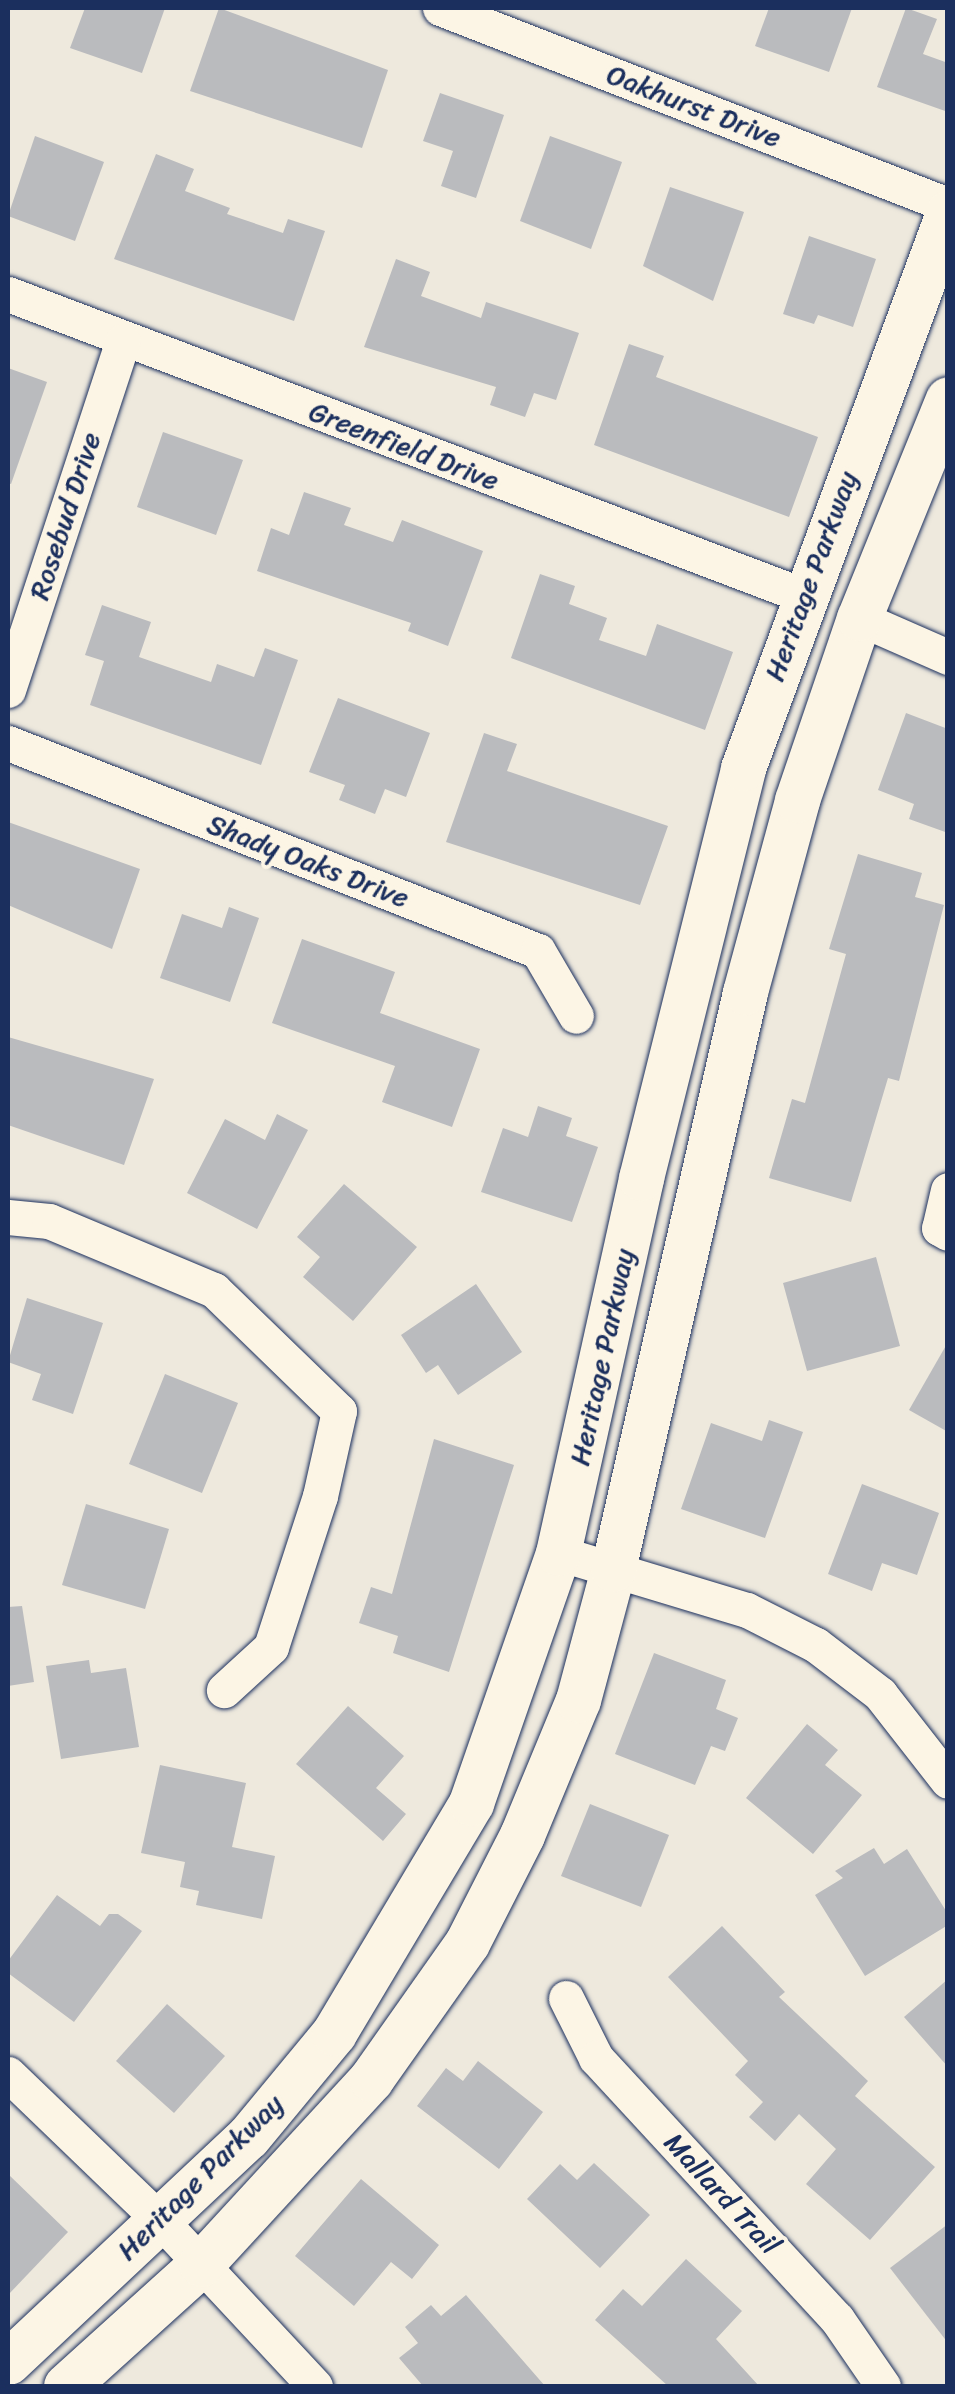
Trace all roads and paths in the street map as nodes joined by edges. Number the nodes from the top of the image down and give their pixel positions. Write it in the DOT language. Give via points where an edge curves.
graph roads {
  1 [pos="440,8"];
  2 [pos="948,205"];
  3 [pos="948,213"];
  4 [pos="8,294"];
  5 [pos="123,341"];
  6 [pos="948,399"];
  7 [pos="802,594"];
  8 [pos="860,618"];
  9 [pos="948,656"];
  10 [pos="8,690"];
  11 [pos="8,743"];
  12 [pos="576,1016"];
  13 [pos="948,1190"];
  14 [pos="8,1217"];
  15 [pos="943,1230"];
  16 [pos="558,1552"];
  17 [pos="614,1569"];
  18 [pos="224,1690"];
  19 [pos="948,1780"];
  20 [pos="566,1998"];
  21 [pos="8,2074"];
  22 [pos="161,2220"];
  23 [pos="201,2264"];
  24 [pos="8,2362"];
  25 [pos="66,2386"];
  26 [pos="314,2386"];
  27 [pos="884,2386"];
  1 -- 2 [label="street, Oakhurst Drive"];
  3 -- 7 [label="main road, Heritage Parkway"];
  4 -- 5 [label="street, Greenfield Drive"];
  5 -- 7 [label="street, Greenfield Drive"];
  5 -- 10 [label="street, Rosebud Drive"];
  6 -- 8 [label="main road, Heritage Parkway"];
  7 -- 16 [label="main road, Heritage Parkway" via="743,768 641,1178"];
  8 -- 9 [label="street"];
  8 -- 17 [label="main road, Heritage Parkway" via="798,800 745,992"];
  11 -- 12 [label="street, Shady Oaks Drive" via="538,951"];
  13 -- 15 [label="street"];
  14 -- 18 [label="street" via="49,1222 214,1290 340,1410 271,1647"];
  16 -- 17 [label="street"];
  16 -- 22 [label="main road, Heritage Parkway" via="471,1803 334,2033 248,2137"];
  17 -- 19 [label="street" via="747,1610 816,1645 880,1694"];
  17 -- 23 [label="main road, Heritage Parkway" via="578,1700 467,1943 372,2080"];
  20 -- 27 [label="street, Mallard Trail" via="596,2058 836,2319"];
  21 -- 22 [label="street"];
  22 -- 23 [label="street"];
  22 -- 24 [label="main road, Heritage Parkway"];
  23 -- 25 [label="main road, Heritage Parkway"];
  23 -- 26 [label="street"];
}
